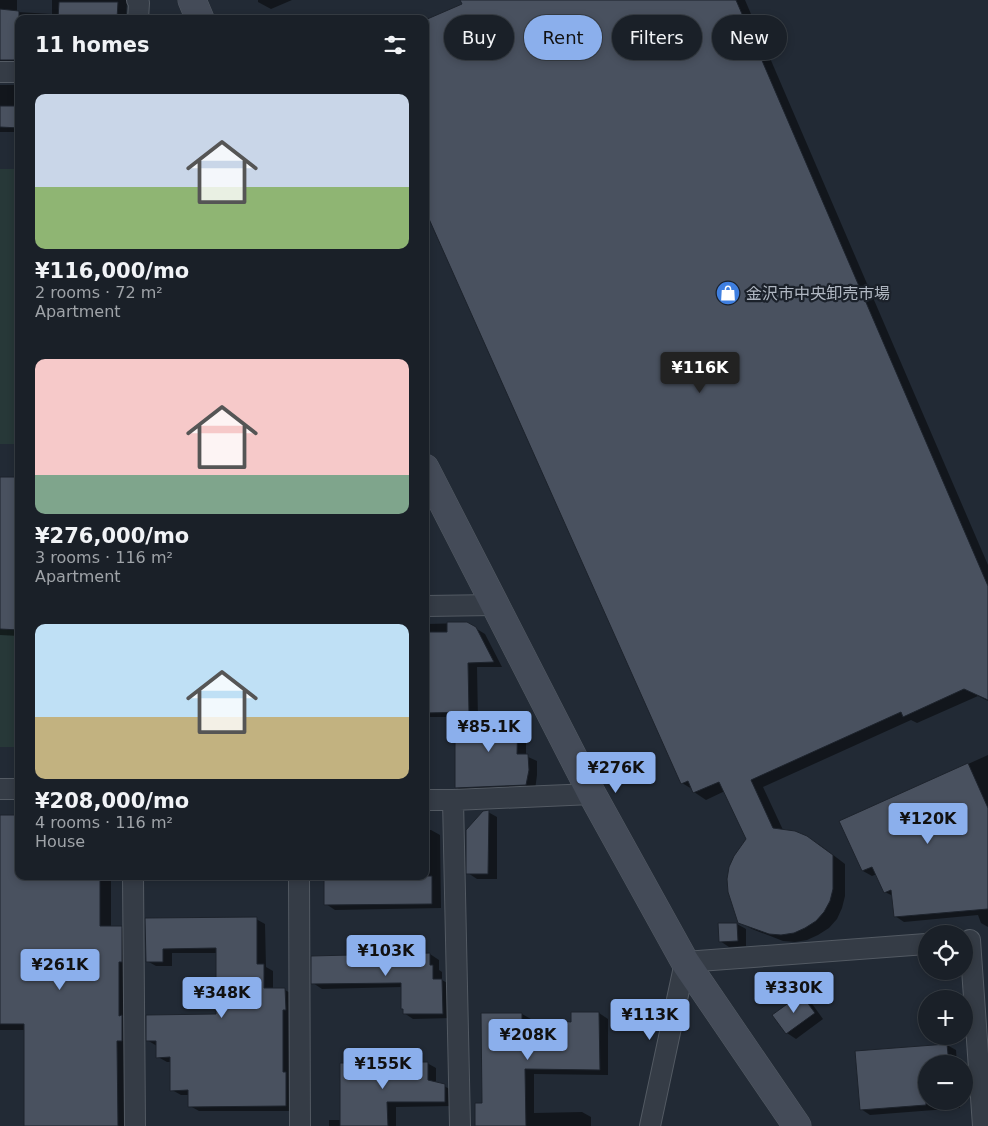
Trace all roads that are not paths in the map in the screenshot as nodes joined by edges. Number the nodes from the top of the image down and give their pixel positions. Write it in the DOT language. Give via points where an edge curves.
graph roads {
  1 [pos="137,0"];
  2 [pos="192,0"];
  3 [pos="138,15"];
  4 [pos="198,15"];
  5 [pos="0,72"];
  6 [pos="15,72"];
  7 [pos="429,476"];
  8 [pos="495,605"];
  9 [pos="429,606"];
  10 [pos="0,789"];
  11 [pos="15,789"];
  12 [pos="592,794"];
  13 [pos="429,800"];
  14 [pos="452,800"];
  15 [pos="134,880"];
  16 [pos="299,880"];
  17 [pos="974,940"];
  18 [pos="918,945"];
  19 [pos="685,962"];
  20 [pos="136,1126"];
  21 [pos="300,1126"];
  22 [pos="460,1126"];
  23 [pos="650,1126"];
  24 [pos="797,1126"];
  25 [pos="983,1126"];
  1 -- 3 [label="street"];
  2 -- 4 [label="street"];
  5 -- 6 [label="street"];
  7 -- 8 [label="street"];
  8 -- 9 [label="street"];
  8 -- 12 [label="street"];
  10 -- 11 [label="street"];
  12 -- 14 [label="street"];
  12 -- 19 [label="street"];
  13 -- 14 [label="street"];
  14 -- 22 [label="street"];
  15 -- 20 [label="street"];
  16 -- 21 [label="street"];
  17 -- 25 [label="street"];
  18 -- 19 [label="street"];
  19 -- 23 [label="street"];
  19 -- 24 [label="street"];
}
